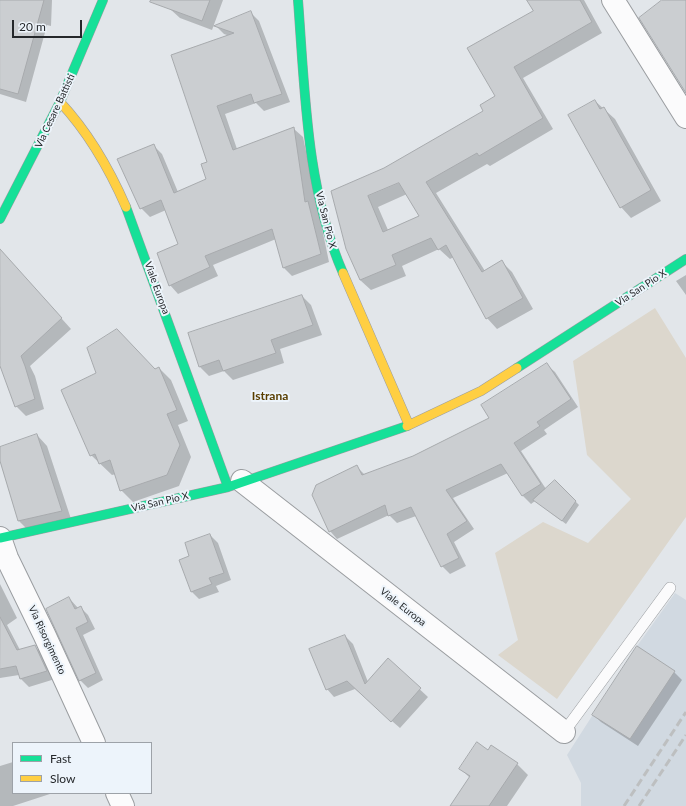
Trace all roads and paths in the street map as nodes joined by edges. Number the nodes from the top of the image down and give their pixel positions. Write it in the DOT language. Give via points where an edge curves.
graph roads {
  1 [pos="104,0"];
  2 [pos="298,0"];
  3 [pos="613,0"];
  4 [pos="60,102"];
  5 [pos="686,117"];
  6 [pos="0,219"];
  7 [pos="686,259"];
  8 [pos="409,425"];
  9 [pos="235,484"];
  10 [pos="0,538"];
  11 [pos="670,588"];
  12 [pos="564,732"];
  13 [pos="94,742"];
  14 [pos="117,794"];
  15 [pos="123,806"];
  1 -- 4 [label="street, Via Cesare Battisti"];
  2 -- 8 [label="street, Via San Pio X" via="311,161 334,253"];
  3 -- 5 [label="street"];
  4 -- 6 [label="street, Via Cesare Battisti"];
  4 -- 9 [label="street, Viale Europa" via="76,116 107,166 138,236"];
  7 -- 8 [label="street, Via San Pio X" via="481,391"];
  8 -- 9 [label="street, Via San Pio X"];
  9 -- 10 [label="street, Via San Pio X"];
  9 -- 12 [label="street, Viale Europa"];
  10 -- 13 [label="street, Via Risorgimento"];
  11 -- 12 [label="lane"];
  14 -- 15 [label="street"];
}
